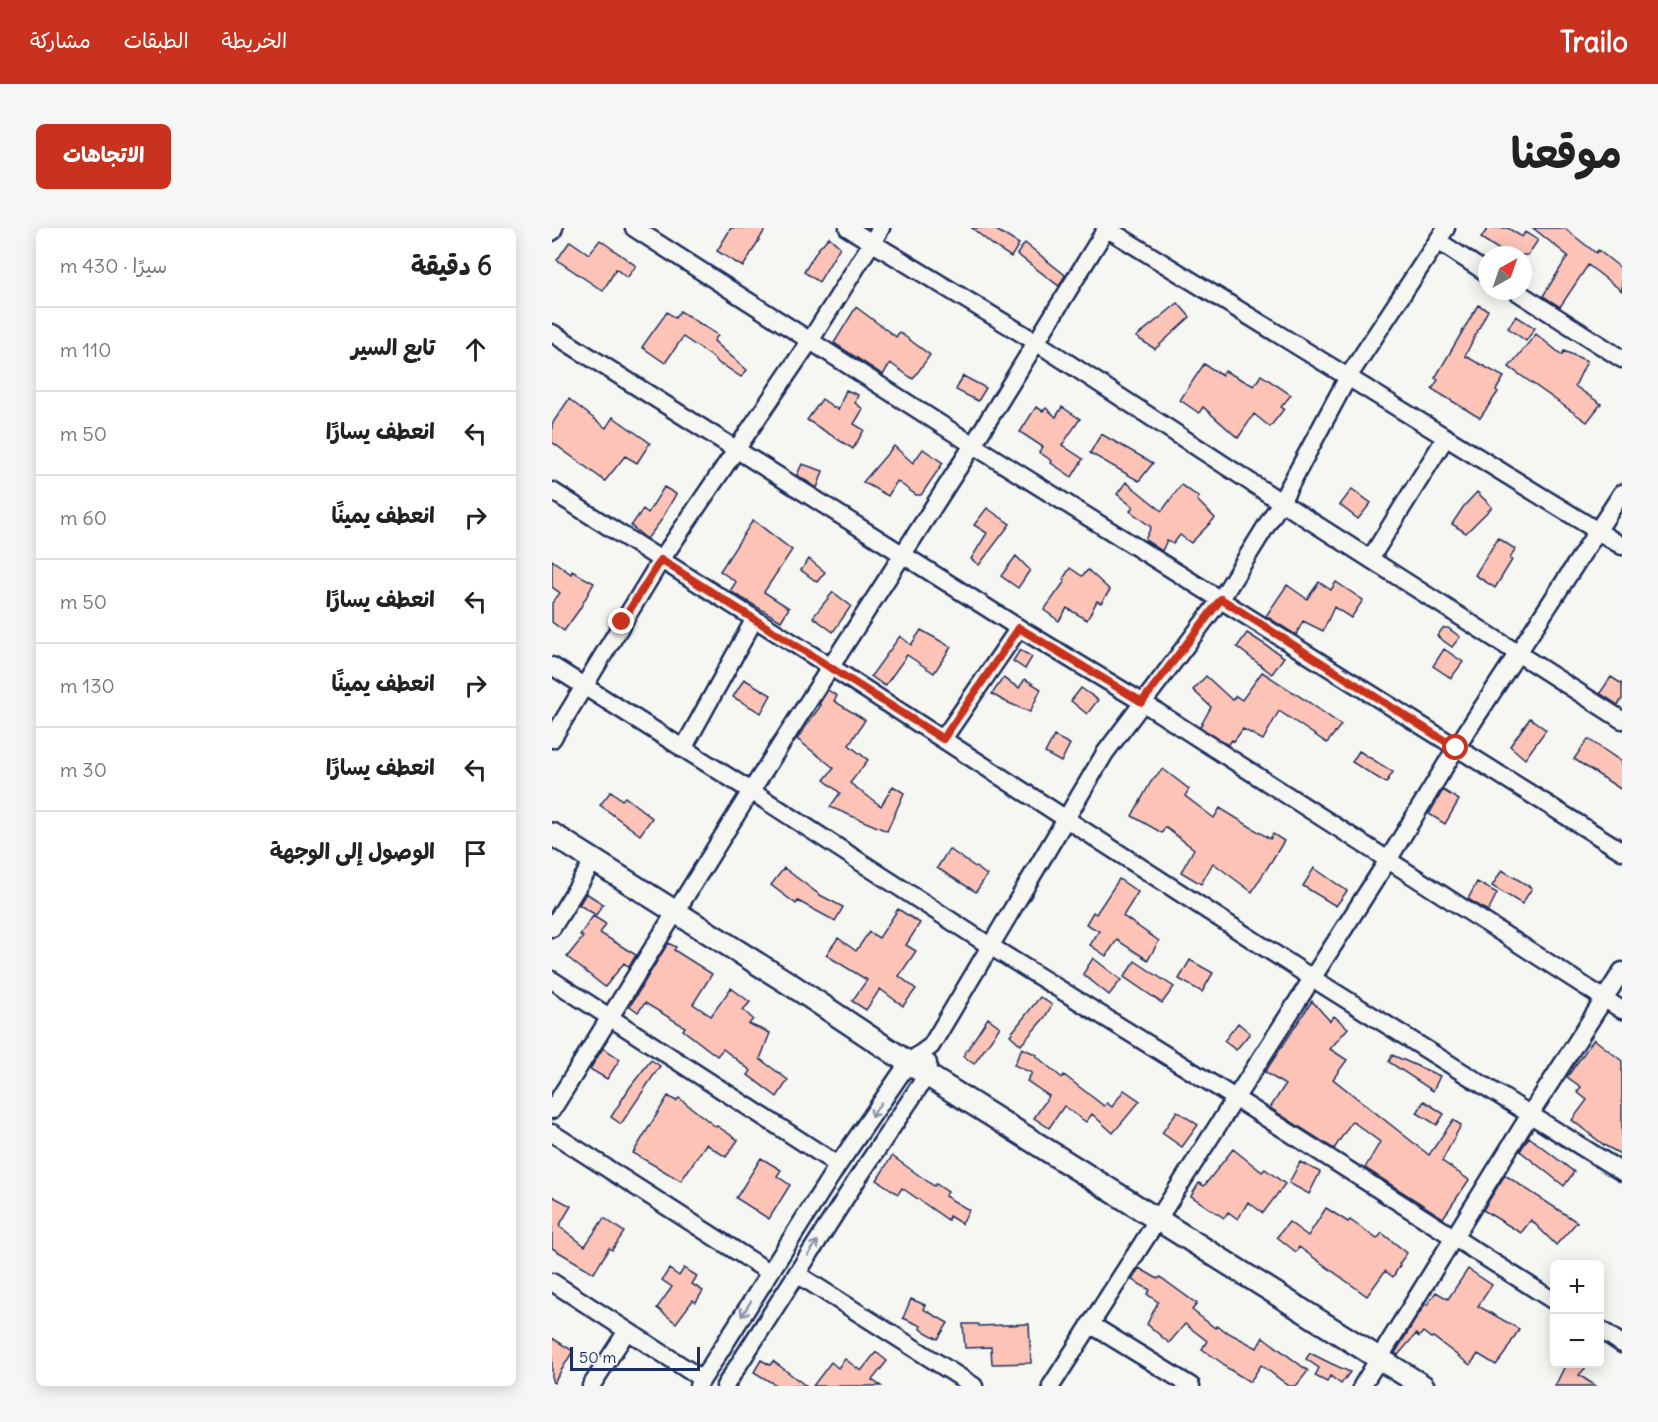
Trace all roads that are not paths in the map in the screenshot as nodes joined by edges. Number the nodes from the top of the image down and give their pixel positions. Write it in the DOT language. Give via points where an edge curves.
graph roads {
  1 [pos="634,228"];
  2 [pos="848,228"];
  3 [pos="881,228"];
  4 [pos="1106,228"];
  5 [pos="1442,235"];
  6 [pos="872,243"];
  7 [pos="1478,265"];
  8 [pos="1530,300"];
  9 [pos="552,333"];
  10 [pos="810,341"];
  11 [pos="1036,342"];
  12 [pos="1622,359"];
  13 [pos="1348,377"];
  14 [pos="1446,437"];
  15 [pos="973,445"];
  16 [pos="735,449"];
  17 [pos="552,491"];
  18 [pos="1622,493"];
  19 [pos="1281,502"];
  20 [pos="1598,531"];
  21 [pos="1622,546"];
  22 [pos="902,555"];
  23 [pos="1370,559"];
  24 [pos="661,560"];
  25 [pos="1221,599"];
  26 [pos="754,620"];
  27 [pos="1019,628"];
  28 [pos="1517,653"];
  29 [pos="552,666"];
  30 [pos="831,667"];
  31 [pos="583,686"];
  32 [pos="1142,702"];
  33 [pos="1622,720"];
  34 [pos="552,739"];
  35 [pos="943,739"];
  36 [pos="1456,748"];
  37 [pos="683,749"];
  38 [pos="751,791"];
  39 [pos="1065,817"];
  40 [pos="552,834"];
  41 [pos="1622,850"];
  42 [pos="594,860"];
  43 [pos="1388,860"];
  44 [pos="676,911"];
  45 [pos="552,928"];
  46 [pos="990,946"];
  47 [pos="1622,971"];
  48 [pos="1312,978"];
  49 [pos="552,980"];
  50 [pos="1605,999"];
  51 [pos="1622,1010"];
  52 [pos="610,1017"];
  53 [pos="931,1046"];
  54 [pos="909,1062"];
  55 [pos="927,1075"];
  56 [pos="1235,1098"];
  57 [pos="552,1110"];
  58 [pos="1531,1113"];
  59 [pos="552,1133"];
  60 [pos="838,1165"];
  61 [pos="1622,1172"];
  62 [pos="1158,1219"];
  63 [pos="1455,1238"];
  64 [pos="769,1272"];
  65 [pos="797,1274"];
  66 [pos="552,1282"];
  67 [pos="1550,1298"];
  68 [pos="1090,1324"];
  69 [pos="627,1331"];
  70 [pos="1604,1332"];
  71 [pos="1622,1344"];
  72 [pos="1380,1358"];
  73 [pos="700,1383"];
  74 [pos="1187,1385"];
  75 [pos="591,1386"];
  76 [pos="725,1386"];
  77 [pos="974,1386"];
  78 [pos="1051,1386"];
  79 [pos="1362,1386"];
  80 [pos="1423,1386"];
  1 -- 10 [label="street"];
  2 -- 6 [label="street"];
  3 -- 6 [label="street"];
  4 -- 11 [label="street"];
  4 -- 13 [label="street"];
  5 -- 7 [label="street"];
  5 -- 13 [label="street"];
  6 -- 10 [label="street"];
  6 -- 11 [label="street"];
  8 -- 12 [label="street"];
  9 -- 16 [label="street"];
  10 -- 15 [label="street"];
  10 -- 16 [label="street"];
  11 -- 15 [label="street"];
  11 -- 19 [label="street"];
  13 -- 14 [label="street"];
  13 -- 19 [label="street"];
  14 -- 20 [label="street"];
  14 -- 23 [label="street"];
  15 -- 22 [label="street"];
  15 -- 25 [label="street"];
  16 -- 22 [label="street"];
  16 -- 24 [label="street"];
  17 -- 24 [label="street"];
  18 -- 20 [label="street"];
  19 -- 23 [label="street"];
  19 -- 25 [label="street"];
  20 -- 21 [label="street"];
  20 -- 28 [label="street"];
  22 -- 27 [label="street"];
  22 -- 30 [label="street"];
  23 -- 28 [label="street"];
  24 -- 26 [label="street"];
  24 -- 31 [label="street"];
  25 -- 32 [label="street"];
  25 -- 36 [label="street"];
  26 -- 30 [label="street"];
  26 -- 37 [label="street"];
  27 -- 32 [label="street"];
  27 -- 35 [label="street"];
  28 -- 33 [label="street"];
  28 -- 36 [label="street"];
  29 -- 31 [label="street"];
  30 -- 35 [label="street"];
  30 -- 38 [label="street"];
  31 -- 34 [label="street"];
  31 -- 37 [label="street"];
  32 -- 39 [label="street" via="1104,753"];
  32 -- 43 [label="street"];
  35 -- 39 [label="street"];
  36 -- 41 [label="street"];
  36 -- 43 [label="street"];
  37 -- 38 [label="street"];
  38 -- 44 [label="street"];
  38 -- 46 [label="street"];
  39 -- 46 [label="street"];
  39 -- 48 [label="street"];
  40 -- 42 [label="street"];
  42 -- 44 [label="street"];
  42 -- 45 [label="street"];
  43 -- 48 [label="street"];
  43 -- 50 [label="street"];
  44 -- 52 [label="street"];
  44 -- 54 [label="street"];
  46 -- 53 [label="street"];
  46 -- 56 [label="street"];
  47 -- 50 [label="street"];
  48 -- 56 [label="street"];
  48 -- 58 [label="street"];
  49 -- 52 [label="street"];
  50 -- 51 [label="street"];
  50 -- 58 [label="street"];
  52 -- 57 [label="street"];
  52 -- 60 [label="street"];
  53 -- 54 [label="street"];
  53 -- 55 [label="street"];
  54 -- 55 [label="street"];
  54 -- 60 [label="street, one-way"];
  55 -- 62 [label="street"];
  65 -- 55 [label="street, one-way"];
  56 -- 62 [label="street"];
  56 -- 63 [label="street"];
  58 -- 61 [label="street"];
  58 -- 63 [label="street"];
  59 -- 64 [label="street"];
  60 -- 64 [label="street"];
  62 -- 68 [label="street"];
  62 -- 72 [label="street"];
  63 -- 67 [label="street"];
  63 -- 72 [label="street"];
  64 -- 73 [label="street, one-way"];
  65 -- 76 [label="street"];
  65 -- 77 [label="street"];
  66 -- 69 [label="street"];
  68 -- 74 [label="street"];
  68 -- 78 [label="street"];
  69 -- 73 [label="street"];
  69 -- 75 [label="street"];
  70 -- 71 [label="street"];
  72 -- 79 [label="street"];
  72 -- 80 [label="street"];
}
